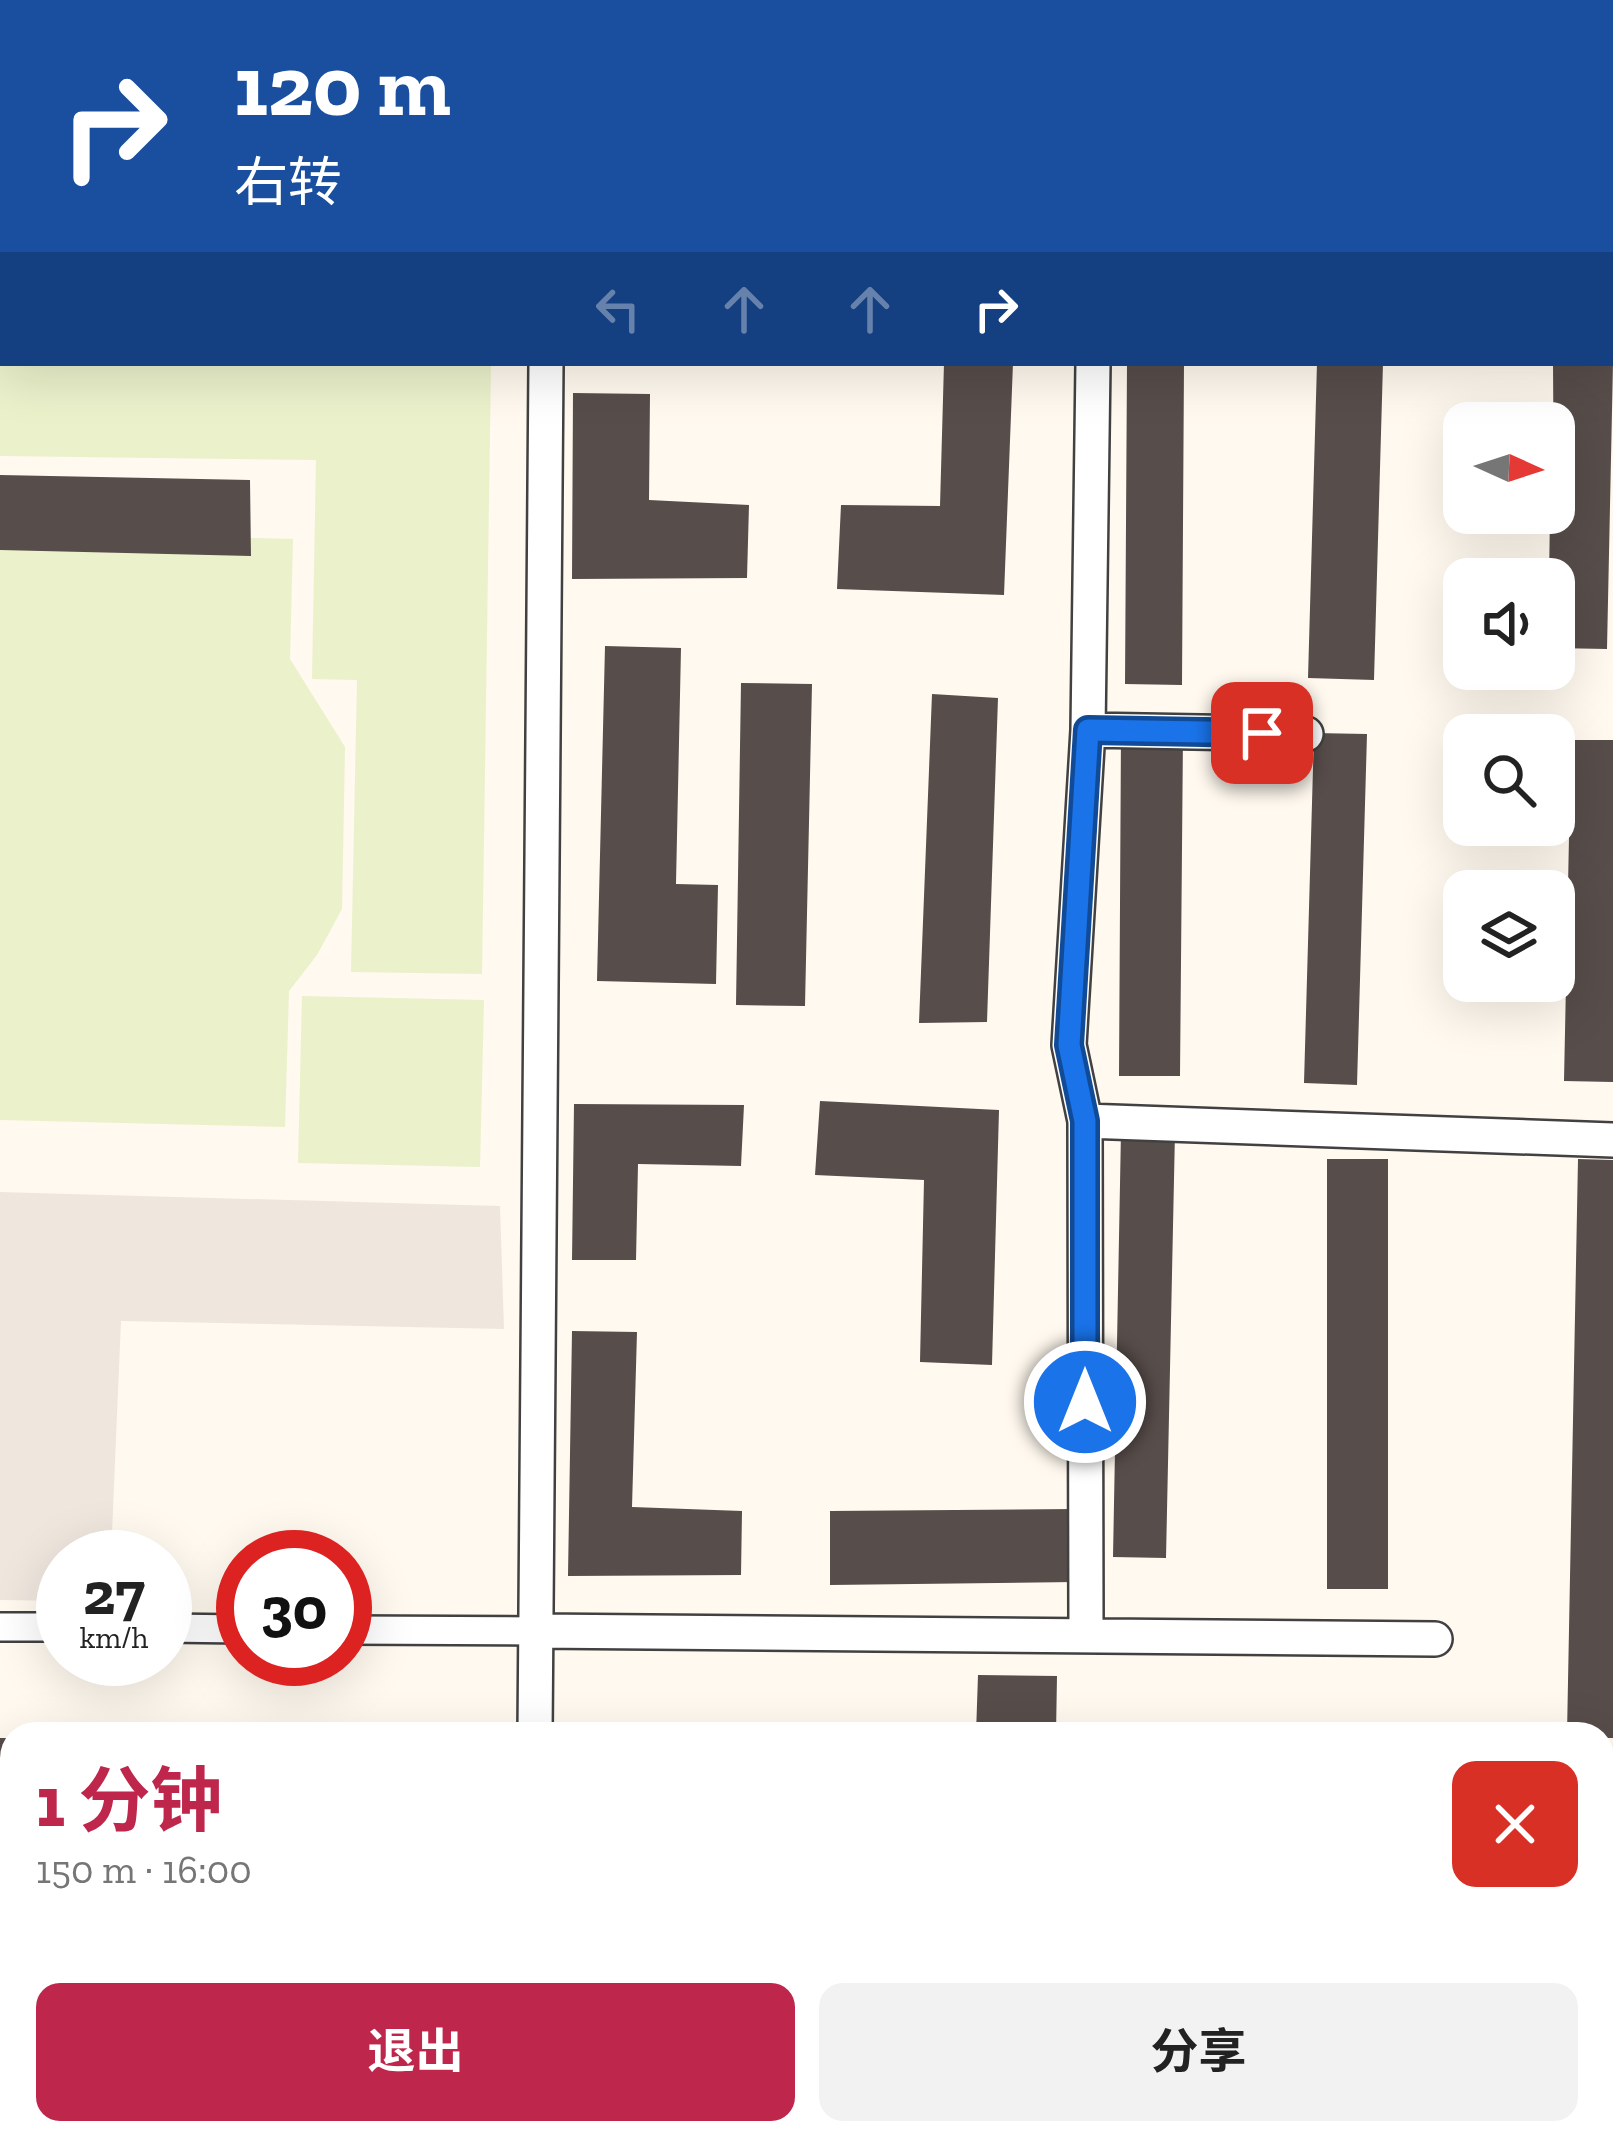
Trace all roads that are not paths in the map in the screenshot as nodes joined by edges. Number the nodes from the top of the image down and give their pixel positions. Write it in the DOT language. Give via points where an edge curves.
graph roads {
  1 [pos="546,366"];
  2 [pos="1093,366"];
  3 [pos="1088,730"];
  4 [pos="1306,734"];
  5 [pos="1085,1121"];
  6 [pos="1613,1140"];
  7 [pos="0,1627"];
  8 [pos="36,1627"];
  9 [pos="372,1630"];
  10 [pos="536,1631"];
  11 [pos="1086,1635"];
  12 [pos="1436,1639"];
  13 [pos="536,1722"];
  1 -- 10 [label="street"];
  2 -- 3 [label="street"];
  3 -- 4 [label="street"];
  3 -- 5 [label="street" via="1069,1045"];
  5 -- 6 [label="street"];
  5 -- 11 [label="street"];
  7 -- 8 [label="street"];
  9 -- 10 [label="street"];
  10 -- 11 [label="street"];
  10 -- 13 [label="street"];
  11 -- 12 [label="street"];
}
